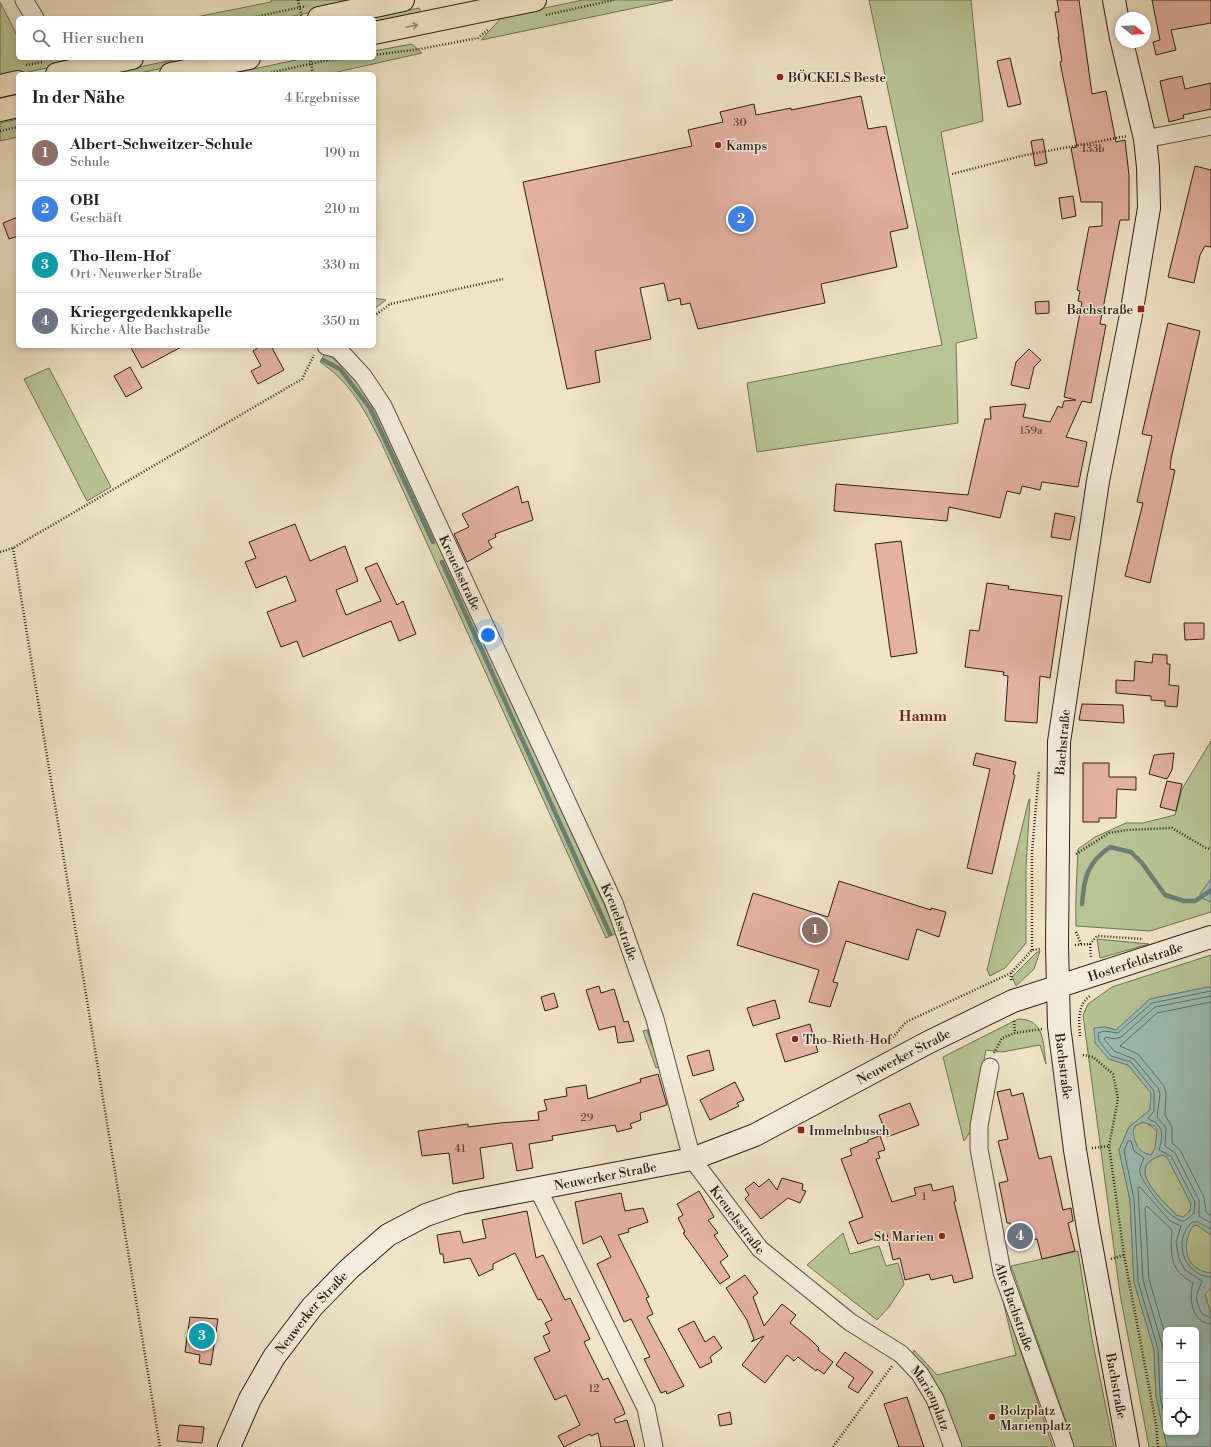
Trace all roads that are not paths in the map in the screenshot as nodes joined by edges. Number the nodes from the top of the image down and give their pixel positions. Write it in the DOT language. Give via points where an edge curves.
graph roads {
  1 [pos="24,0"];
  2 [pos="403,0"];
  3 [pos="1114,0"];
  4 [pos="540,8"];
  5 [pos="316,11"];
  6 [pos="1116,12"];
  7 [pos="34,16"];
  8 [pos="376,33"];
  9 [pos="1123,48"];
  10 [pos="116,60"];
  11 [pos="239,60"];
  12 [pos="51,68"];
  13 [pos="181,72"];
  14 [pos="16,76"];
  15 [pos="0,86"];
  16 [pos="16,106"];
  17 [pos="0,110"];
  18 [pos="1211,126"];
  19 [pos="1145,139"];
  20 [pos="321,349"];
  21 [pos="1211,937"];
  22 [pos="1058,984"];
  23 [pos="990,1067"];
  24 [pos="692,1160"];
  25 [pos="538,1189"];
  26 [pos="901,1354"];
  27 [pos="229,1447"];
  28 [pos="654,1447"];
  29 [pos="953,1447"];
  30 [pos="1065,1447"];
  31 [pos="1128,1447"];
  1 -- 7 [label="street"];
  2 -- 5 [label="main road"];
  3 -- 6 [label="street"];
  8 -- 4 [label="main road, one-way"];
  9 -- 19 [label="street, Bachstraße"];
  10 -- 12 [label="main road"];
  11 -- 13 [label="main road"];
  14 -- 15 [label="main road"];
  16 -- 17 [label="main road"];
  18 -- 19 [label="street"];
  19 -- 22 [label="street, Bachstraße" via="1149,208 1098,481 1059,742"];
  20 -- 24 [label="street, Kreuelsstraße" via="338,349 363,376 383,406 614,903 655,1019"];
  21 -- 22 [label="street, Hosterfeldstraße"];
  22 -- 24 [label="street, Neuwerker Straße" via="1013,1000 927,1042 755,1135"];
  22 -- 31 [label="street, Bachstraße" via="1058,1026 1088,1228"];
  23 -- 30 [label="street, Alte Bachstraße" via="978,1126 1002,1272"];
  24 -- 25 [label="street, Neuwerker Straße"];
  24 -- 26 [label="street, Kreuelsstraße" via="760,1250 850,1322"];
  25 -- 27 [label="street, Neuwerker Straße" via="461,1203 426,1215 388,1235 349,1269 312,1307 274,1357 250,1399"];
  25 -- 28 [label="street" via="646,1408"];
  26 -- 29 [label="street, Marienplatz" via="920,1374 935,1399"];
}
